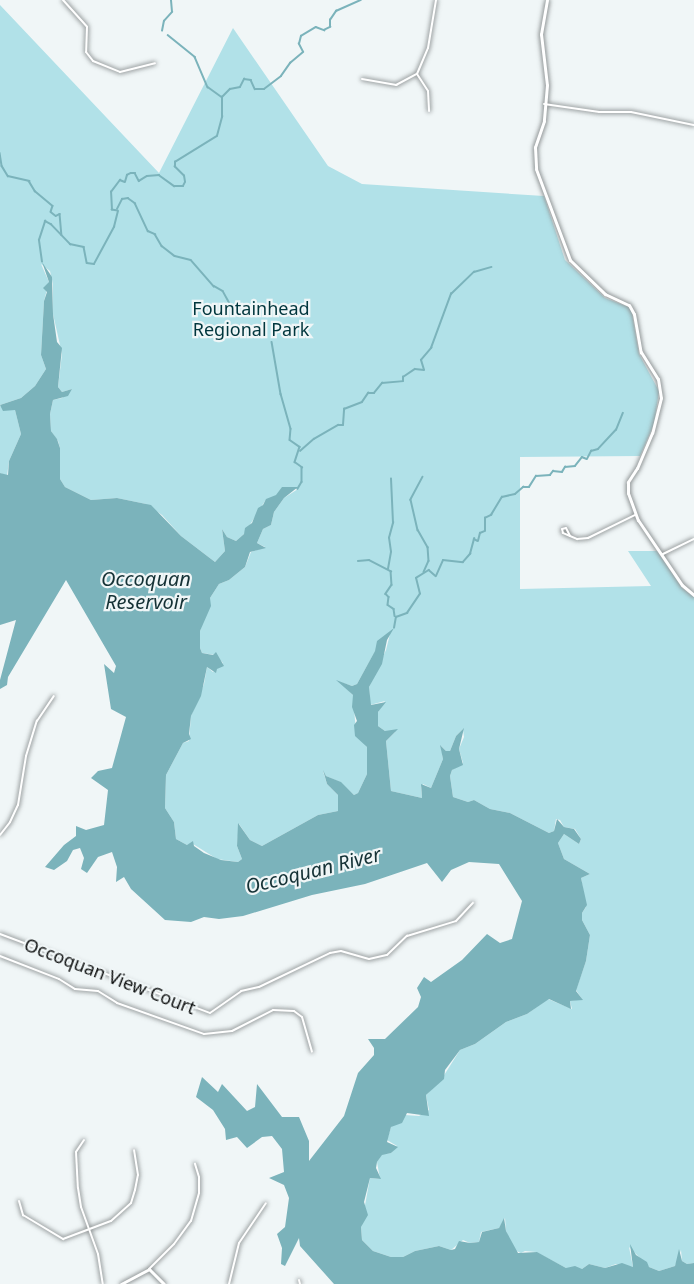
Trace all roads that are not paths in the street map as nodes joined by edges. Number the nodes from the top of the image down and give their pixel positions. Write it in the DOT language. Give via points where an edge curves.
graph roads {
  1 [pos="63,0"];
  2 [pos="436,0"];
  3 [pos="548,0"];
  4 [pos="155,63"];
  5 [pos="417,74"];
  6 [pos="362,79"];
  7 [pos="544,104"];
  8 [pos="429,111"];
  9 [pos="694,125"];
  10 [pos="635,515"];
  11 [pos="570,536"];
  12 [pos="694,539"];
  13 [pos="663,554"];
  14 [pos="694,595"];
  15 [pos="54,696"];
  16 [pos="0,834"];
  17 [pos="473,903"];
  18 [pos="0,934"];
  19 [pos="0,956"];
  20 [pos="312,1052"];
  21 [pos="84,1140"];
  22 [pos="134,1150"];
  23 [pos="195,1164"];
  24 [pos="19,1201"];
  25 [pos="266,1203"];
  26 [pos="90,1230"];
  27 [pos="149,1269"];
  28 [pos="102,1284"];
  29 [pos="121,1284"];
  30 [pos="164,1284"];
  31 [pos="229,1284"];
  1 -- 4 [label="street" via="88,33 86,52 93,61 120,72"];
  2 -- 5 [label="street" via="428,48"];
  3 -- 7 [label="street" via="541,28 547,85"];
  5 -- 6 [label="street" via="396,85"];
  5 -- 8 [label="street" via="428,91"];
  7 -- 9 [label="street" via="598,112 632,112"];
  7 -- 10 [label="street" via="535,164 564,248 575,266 607,296 631,308 642,352 660,387 661,403 655,426 627,485"];
  10 -- 11 [label="street" via="588,538"];
  10 -- 13 [label="street"];
  12 -- 13 [label="street"];
  13 -- 14 [label="street" via="682,585"];
  15 -- 16 [label="street" via="32,732 18,805"];
  17 -- 18 [label="street, Occoquan View Court" via="456,921 407,936 384,956 369,959 344,951 330,953 259,987 241,991 210,1013"];
  19 -- 20 [label="street" via="75,989 98,992 117,1004 204,1034 232,1031 273,1010 294,1011 302,1017"];
  21 -- 26 [label="street" via="76,1152 78,1188"];
  22 -- 26 [label="street" via="138,1175 131,1203 111,1221"];
  23 -- 27 [label="street" via="198,1193 190,1221"];
  24 -- 26 [label="street" via="23,1215 63,1239"];
  25 -- 31 [label="street" via="239,1243"];
  26 -- 28 [label="street"];
  27 -- 29 [label="street"];
  27 -- 30 [label="street"];
}
